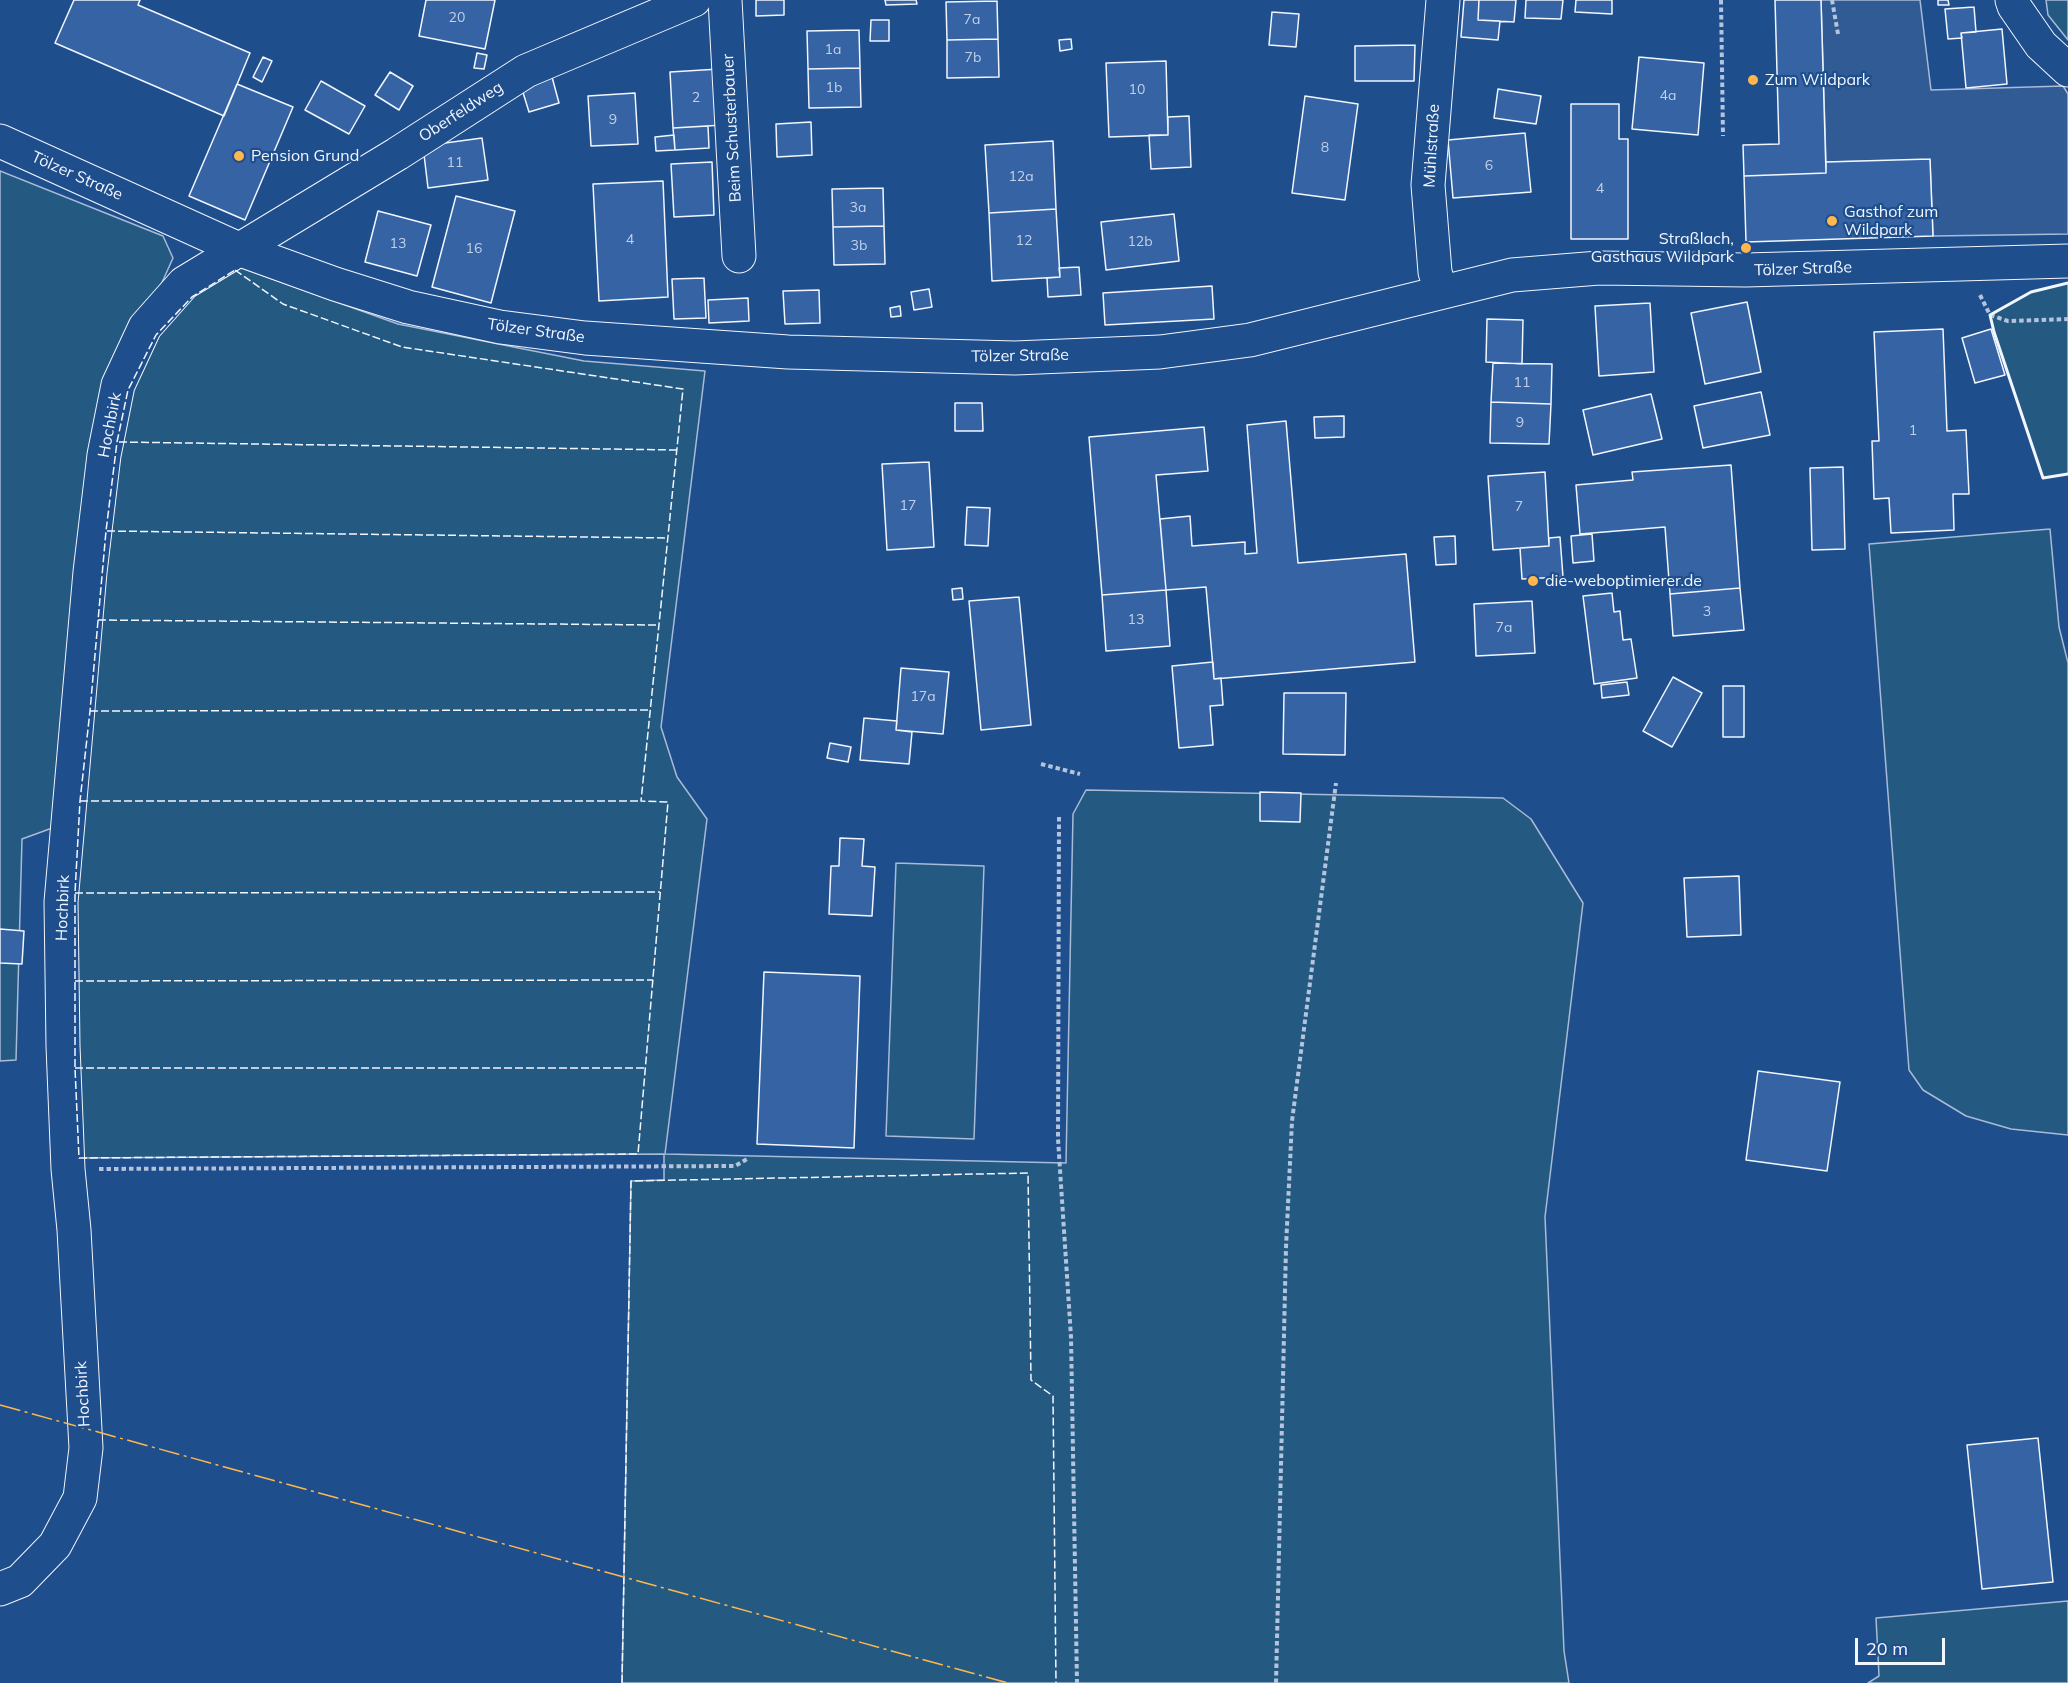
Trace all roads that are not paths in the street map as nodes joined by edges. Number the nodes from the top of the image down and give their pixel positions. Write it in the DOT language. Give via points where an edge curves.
graph roads {
  1 [pos="694,0"];
  2 [pos="725,0"];
  3 [pos="1443,0"];
  4 [pos="2012,0"];
  5 [pos="2068,70"];
  6 [pos="0,141"];
  7 [pos="242,250"];
  8 [pos="739,256"];
  9 [pos="2068,261"];
  10 [pos="1441,292"];
  11 [pos="0,1589"];
  1 -- 7 [label="street, Oberfeldweg" via="526,70"];
  2 -- 8 [label="street, Beim Schusterbauer"];
  3 -- 10 [label="street, Mühlstraße" via="1428,185 1435,272"];
  4 -- 5 [label="street" via="2041,45"];
  6 -- 7 [label="street, Tölzer Straße"];
  7 -- 10 [label="street, Tölzer Straße" via="408,307 500,327 585,338 788,352 1015,358 1160,352 1250,340"];
  7 -- 11 [label="street, Hochbirk" via="184,283 145,327 118,386 104,456 61,902 68,1169 86,1448 80,1498 55,1545 20,1581"];
  9 -- 10 [label="street, Tölzer Straße" via="1746,270 1599,268 1512,275"];
}
